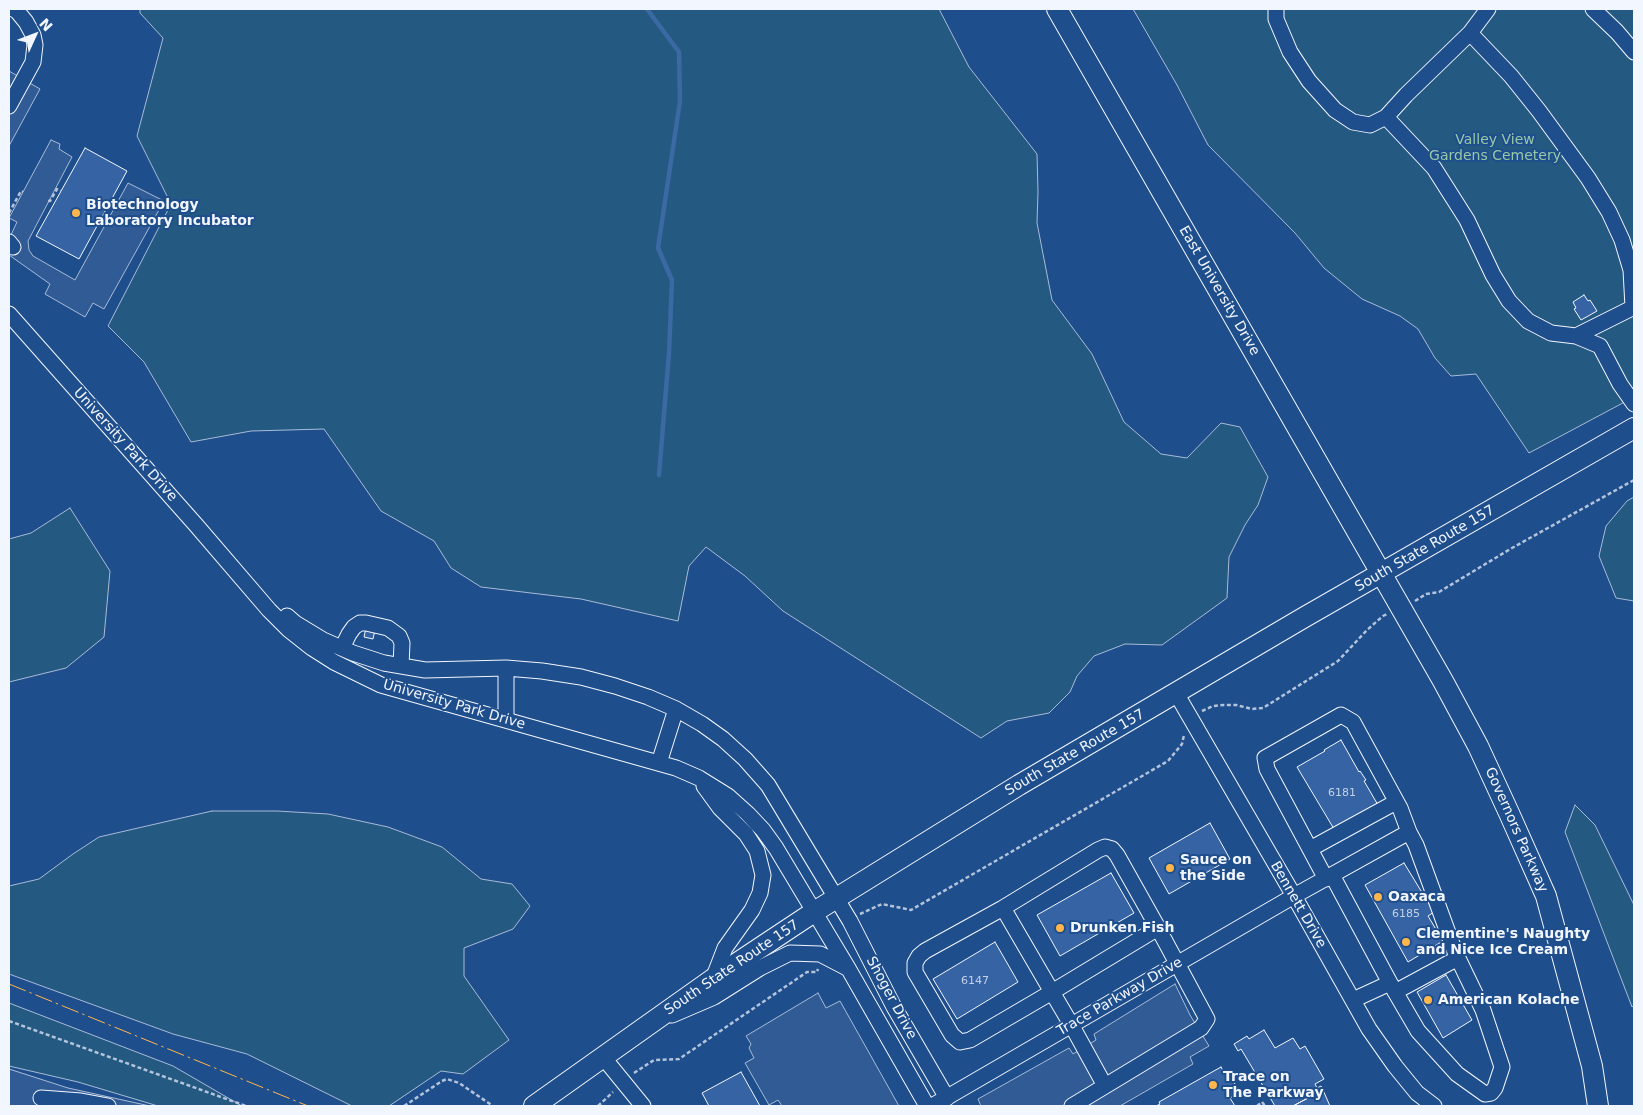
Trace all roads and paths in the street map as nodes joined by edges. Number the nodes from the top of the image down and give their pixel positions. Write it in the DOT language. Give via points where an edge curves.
graph roads {
  1 [pos="13,9"];
  2 [pos="1057,9"];
  3 [pos="1276,9"];
  4 [pos="1488,9"];
  5 [pos="1593,9"];
  6 [pos="29,15"];
  7 [pos="1470,33"];
  8 [pos="1634,52"];
  9 [pos="9,106"];
  10 [pos="1386,117"];
  11 [pos="61,191"];
  12 [pos="23,192"];
  13 [pos="48,201"];
  14 [pos="9,213"];
  15 [pos="1634,307"];
  16 [pos="9,314"];
  17 [pos="1576,336"];
  18 [pos="1634,404"];
  19 [pos="1634,428"];
  20 [pos="1634,480"];
  21 [pos="1380,574"];
  22 [pos="240,576"];
  23 [pos="1402,609"];
  24 [pos="342,648"];
  25 [pos="401,666"];
  26 [pos="506,668"];
  27 [pos="1176,693"];
  28 [pos="676,709"];
  29 [pos="1190,717"];
  30 [pos="506,720"];
  31 [pos="659,763"];
  32 [pos="699,778"];
  33 [pos="1396,802"];
  34 [pos="1409,832"];
  35 [pos="1310,850"];
  36 [pos="1329,877"];
  37 [pos="1294,896"];
  38 [pos="836,897"];
  39 [pos="1004,908"];
  40 [pos="814,912"];
  41 [pos="850,920"];
  42 [pos="1158,928"];
  43 [pos="820,954"];
  44 [pos="1458,958"];
  45 [pos="1178,964"];
  46 [pos="848,968"];
  47 [pos="713,979"];
  48 [pos="1393,988"];
  49 [pos="1052,992"];
  50 [pos="1353,1000"];
  51 [pos="9,1021"];
  52 [pos="648,1025"];
  53 [pos="1072,1026"];
  54 [pos="602,1057"];
  55 [pos="623,1082"];
  56 [pos="1105,1086"];
  57 [pos="41,1098"];
  58 [pos="947,1098"];
  59 [pos="108,1106"];
  60 [pos="246,1106"];
  61 [pos="404,1106"];
  62 [pos="493,1106"];
  63 [pos="534,1106"];
  64 [pos="598,1106"];
  65 [pos="643,1106"];
  66 [pos="927,1106"];
  67 [pos="932,1106"];
  68 [pos="1072,1106"];
  69 [pos="1257,1106"];
  70 [pos="1265,1106"];
  71 [pos="1434,1106"];
  72 [pos="1598,1106"];
  1 -- 6 [label="street"];
  2 -- 21 [label="main road, East University Drive"];
  3 -- 10 [label="street" via="1276,19 1290,52 1309,81 1335,110 1353,122 1370,125"];
  4 -- 7 [label="street"];
  5 -- 8 [label="street"];
  6 -- 9 [label="street" via="35,45 33,62"];
  7 -- 10 [label="street"];
  7 -- 15 [label="street" via="1539,111 1609,212 1632,270"];
  10 -- 17 [label="street" via="1434,168 1452,194 1509,301 1528,321 1551,333"];
  11 -- 13 [label="path" via="57,189"];
  12 -- 14 [label="path"];
  15 -- 17 [label="street"];
  16 -- 22 [label="street, University Park Drive"];
  17 -- 18 [label="street" via="1600,346"];
  19 -- 21 [label="main road, South State Route 157"];
  20 -- 23 [label="path" via="1439,592 1426,594"];
  21 -- 23 [label="main road, Governors Parkway"];
  21 -- 27 [label="main road, South State Route 157"];
  22 -- 24 [label="street, University Park Drive" via="295,623"];
  22 -- 30 [label="street, University Park Drive" via="288,629 334,662 381,685"];
  23 -- 29 [label="path" via="1383,616 1338,661 1263,708 1213,706"];
  23 -- 72 [label="main road, Governors Parkway" via="1476,742 1546,896 1592,1066"];
  24 -- 25 [label="street, University Park Drive"];
  24 -- 25 [label="street" via="354,627 360,623 388,628 399,636 402,643"];
  25 -- 26 [label="street, University Park Drive" via="425,670"];
  26 -- 28 [label="street, University Park Drive" via="581,677"];
  26 -- 30 [label="street"];
  27 -- 29 [label="street, Bennett Drive"];
  27 -- 38 [label="main road, South State Route 157"];
  28 -- 31 [label="street"];
  28 -- 38 [label="street, University Park Drive" via="722,739 768,785"];
  29 -- 37 [label="street, Bennett Drive"];
  29 -- 41 [label="path" via="1182,744 1168,761 911,910 882,904"];
  30 -- 31 [label="street, University Park Drive"];
  31 -- 32 [label="street, University Park Drive"];
  32 -- 40 [label="street, University Park Drive" via="728,796 763,830"];
  32 -- 47 [label="street" via="720,808 746,834 757,851 763,875 760,893 752,910 725,948"];
  33 -- 34 [label="street"];
  33 -- 35 [label="street"];
  33 -- 35 [label="street" via="1353,722 1341,715 1265,758 1267,769"];
  34 -- 36 [label="street, Trace Parkway Drive"];
  34 -- 44 [label="street"];
  35 -- 36 [label="street"];
  36 -- 37 [label="street, Trace Parkway Drive"];
  36 -- 48 [label="street"];
  37 -- 45 [label="street, Trace Parkway Drive"];
  37 -- 50 [label="street, Bennett Drive"];
  38 -- 40 [label="main road, South State Route 157"];
  38 -- 41 [label="street, Shoger Drive"];
  39 -- 42 [label="street" via="1105,848 1112,849 1117,855"];
  39 -- 49 [label="street"];
  39 -- 49 [label="street" via="925,951 915,963 915,972 952,1035 960,1042 970,1040"];
  40 -- 46 [label="street, Shoger Drive"];
  40 -- 47 [label="main road, South State Route 157"];
  41 -- 58 [label="street, Shoger Drive" via="894,1007"];
  42 -- 45 [label="street"];
  42 -- 49 [label="street"];
  43 -- 46 [label="street, Shoger Drive"];
  43 -- 52 [label="street, Shoger Drive" via="790,953 714,997"];
  43 -- 55 [label="path" via="817,972 807,972 679,1059 654,1060"];
  44 -- 48 [label="street"];
  44 -- 48 [label="street" via="1483,1010 1502,1067 1491,1093 1485,1094 1457,1074 1418,1031"];
  45 -- 53 [label="street, Trace Parkway Drive"];
  45 -- 56 [label="street" via="1208,1019 1201,1028"];
  46 -- 66 [label="street, Shoger Drive"];
  47 -- 52 [label="main road, South State Route 157"];
  48 -- 50 [label="street"];
  49 -- 53 [label="street"];
  50 -- 71 [label="street, Bennett Drive" via="1395,1066"];
  51 -- 60 [label="path"];
  52 -- 54 [label="main road, South State Route 157"];
  53 -- 56 [label="street"];
  53 -- 58 [label="street, Trace Parkway Drive"];
  54 -- 55 [label="street"];
  54 -- 63 [label="main road, South State Route 157"];
  55 -- 64 [label="path"];
  55 -- 65 [label="street"];
  56 -- 68 [label="street"];
  57 -- 59 [label="street"];
  58 -- 67 [label="street, Trace Parkway Drive"];
  61 -- 62 [label="path" via="447,1079 459,1083"];
  69 -- 70 [label="path" via="1262,1102"];
}
